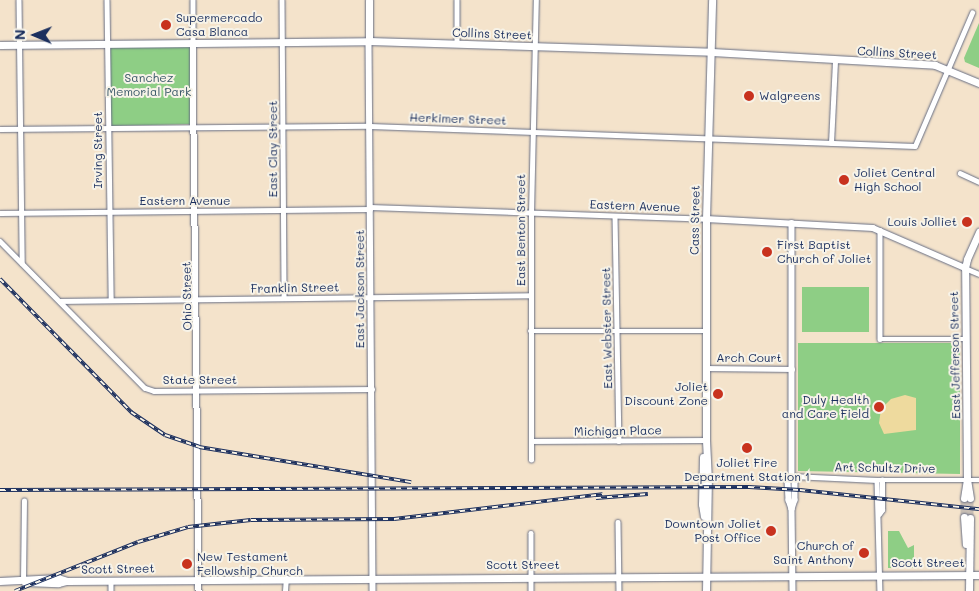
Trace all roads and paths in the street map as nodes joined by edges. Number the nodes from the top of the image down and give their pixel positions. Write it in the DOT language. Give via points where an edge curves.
graph roads {
  1 [pos="19,0"];
  2 [pos="107,0"];
  3 [pos="193,0"];
  4 [pos="282,0"];
  5 [pos="369,0"];
  6 [pos="457,0"];
  7 [pos="536,0"];
  8 [pos="712,0"];
  9 [pos="972,13"];
  10 [pos="369,41"];
  11 [pos="282,42"];
  12 [pos="193,43"];
  13 [pos="107,44"];
  14 [pos="457,44"];
  15 [pos="0,45"];
  16 [pos="19,45"];
  17 [pos="535,46"];
  18 [pos="712,52"];
  19 [pos="835,61"];
  20 [pos="948,69"];
  21 [pos="979,83"];
  22 [pos="370,126"];
  23 [pos="283,127"];
  24 [pos="108,128"];
  25 [pos="195,128"];
  26 [pos="0,129"];
  27 [pos="20,129"];
  28 [pos="532,131"];
  29 [pos="708,139"];
  30 [pos="831,143"];
  31 [pos="960,173"];
  32 [pos="979,182"];
  33 [pos="370,208"];
  34 [pos="283,210"];
  35 [pos="108,211"];
  36 [pos="196,211"];
  37 [pos="21,212"];
  38 [pos="530,212"];
  39 [pos="0,213"];
  40 [pos="616,216"];
  41 [pos="706,219"];
  42 [pos="792,223"];
  43 [pos="880,230"];
  44 [pos="979,232"];
  45 [pos="0,241"];
  46 [pos="22,263"];
  47 [pos="965,268"];
  48 [pos="979,274"];
  49 [pos="531,295"];
  50 [pos="284,298"];
  51 [pos="371,298"];
  52 [pos="197,299"];
  53 [pos="111,300"];
  54 [pos="60,301"];
  55 [pos="530,331"];
  56 [pos="617,331"];
  57 [pos="706,331"];
  58 [pos="966,339"];
  59 [pos="706,368"];
  60 [pos="792,368"];
  61 [pos="372,389"];
  62 [pos="198,390"];
  63 [pos="619,440"];
  64 [pos="706,440"];
  65 [pos="531,441"];
  66 [pos="531,460"];
  67 [pos="792,476"];
  68 [pos="879,480"];
  69 [pos="967,480"];
  70 [pos="979,480"];
  71 [pos="967,498"];
  72 [pos="24,502"];
  73 [pos="967,517"];
  74 [pos="618,522"];
  75 [pos="531,533"];
  76 [pos="968,574"];
  77 [pos="979,574"];
  78 [pos="706,575"];
  79 [pos="793,575"];
  80 [pos="880,575"];
  81 [pos="531,576"];
  82 [pos="619,576"];
  83 [pos="286,578"];
  84 [pos="372,578"];
  85 [pos="199,579"];
  86 [pos="111,580"];
  87 [pos="0,581"];
  88 [pos="23,581"];
  89 [pos="111,591"];
  90 [pos="199,591"];
  91 [pos="285,591"];
  92 [pos="373,591"];
  93 [pos="531,591"];
  94 [pos="619,591"];
  95 [pos="706,591"];
  96 [pos="793,591"];
  97 [pos="880,591"];
  98 [pos="969,591"];
  1 -- 16 [label="street"];
  2 -- 13 [label="street, Irving Street"];
  3 -- 12 [label="street, Ohio Street"];
  4 -- 11 [label="street, East Clay Street"];
  5 -- 10 [label="main road, East Jackson Street"];
  6 -- 14 [label="street"];
  7 -- 17 [label="street, East Benton Street"];
  8 -- 18 [label="main road, Cass Street"];
  9 -- 20 [label="street"];
  10 -- 11 [label="main road, Collins Street"];
  10 -- 14 [label="main road, Collins Street"];
  10 -- 22 [label="street, East Jackson Street"];
  11 -- 12 [label="main road, Collins Street"];
  11 -- 23 [label="street, East Clay Street"];
  12 -- 13 [label="main road, Collins Street"];
  12 -- 25 [label="street, Ohio Street"];
  13 -- 16 [label="main road, Collins Street"];
  13 -- 24 [label="street, Irving Street"];
  14 -- 17 [label="main road, Collins Street"];
  15 -- 16 [label="main road, Collins Street"];
  16 -- 27 [label="street"];
  17 -- 18 [label="main road, Collins Street"];
  17 -- 28 [label="street, East Benton Street"];
  18 -- 19 [label="main road, Collins Street"];
  18 -- 29 [label="main road, Cass Street"];
  19 -- 20 [label="main road, Collins Street" via="935,65"];
  19 -- 30 [label="street"];
  20 -- 21 [label="main road, Collins Street"];
  20 -- 30 [label="street, Herkimer Street" via="915,146"];
  22 -- 23 [label="street, Herkimer Street"];
  22 -- 28 [label="street, Herkimer Street"];
  22 -- 33 [label="street, East Jackson Street"];
  23 -- 25 [label="street, Herkimer Street"];
  23 -- 34 [label="street, East Clay Street"];
  24 -- 25 [label="street, Herkimer Street"];
  24 -- 27 [label="street, Herkimer Street"];
  24 -- 35 [label="street, Irving Street"];
  25 -- 36 [label="street, Ohio Street"];
  26 -- 27 [label="street, Herkimer Street"];
  27 -- 37 [label="street"];
  28 -- 29 [label="street, Herkimer Street"];
  28 -- 38 [label="street, East Benton Street"];
  29 -- 30 [label="street, Herkimer Street"];
  29 -- 41 [label="main road, Cass Street"];
  31 -- 32 [label="street"];
  33 -- 34 [label="street, Eastern Avenue"];
  33 -- 38 [label="street, Eastern Avenue"];
  33 -- 51 [label="street, East Jackson Street"];
  34 -- 36 [label="street, Eastern Avenue"];
  34 -- 50 [label="street, East Clay Street"];
  35 -- 36 [label="street, Eastern Avenue"];
  35 -- 37 [label="street, Eastern Avenue"];
  35 -- 53 [label="street, Irving Street"];
  36 -- 52 [label="street, Ohio Street"];
  37 -- 39 [label="street, Eastern Avenue"];
  37 -- 46 [label="street"];
  38 -- 40 [label="street, Eastern Avenue"];
  38 -- 49 [label="street, East Benton Street"];
  40 -- 41 [label="street, Eastern Avenue"];
  40 -- 56 [label="street, East Webster Street"];
  41 -- 42 [label="street, Eastern Avenue"];
  41 -- 57 [label="main road, Cass Street"];
  42 -- 43 [label="street, Eastern Avenue"];
  42 -- 60 [label="street"];
  43 -- 47 [label="street, Eastern Avenue"];
  43 -- 58 [label="street" via="880,339"];
  44 -- 47 [label="main road, East Jefferson Street"];
  45 -- 46 [label="street, State Street"];
  46 -- 54 [label="street, State Street"];
  47 -- 48 [label="street, Eastern Avenue"];
  47 -- 58 [label="main road, East Jefferson Street"];
  49 -- 51 [label="street, Franklin Street"];
  49 -- 55 [label="street, East Benton Street"];
  50 -- 51 [label="street, Franklin Street"];
  50 -- 52 [label="street, Franklin Street"];
  51 -- 61 [label="street, East Jackson Street"];
  52 -- 53 [label="street, Franklin Street"];
  52 -- 62 [label="street, Ohio Street"];
  53 -- 54 [label="street, Franklin Street"];
  54 -- 62 [label="street, State Street" via="145,388"];
  55 -- 56 [label="street"];
  55 -- 65 [label="street, East Benton Street"];
  56 -- 57 [label="street"];
  56 -- 63 [label="street, East Webster Street"];
  57 -- 59 [label="main road, Cass Street"];
  58 -- 69 [label="main road, East Jefferson Street"];
  59 -- 60 [label="street, Arch Court"];
  59 -- 64 [label="main road, Cass Street"];
  60 -- 67 [label="street"];
  61 -- 62 [label="street, State Street"];
  61 -- 84 [label="street, East Jackson Street"];
  62 -- 85 [label="street, Ohio Street"];
  63 -- 64 [label="street, Michigan Place"];
  63 -- 65 [label="street, Michigan Place"];
  64 -- 78 [label="main road, Cass Street"];
  65 -- 66 [label="street, East Benton Street"];
  67 -- 68 [label="street, Art Schultz Drive"];
  67 -- 79 [label="street" via="788,481 788,500 792,509"];
  68 -- 69 [label="street, Art Schultz Drive"];
  68 -- 80 [label="street" via="882,510 879,514"];
  69 -- 70 [label="street, Art Schultz Drive"];
  69 -- 71 [label="main road, East Jefferson Street"];
  72 -- 88 [label="street"];
  73 -- 76 [label="main road"];
  74 -- 82 [label="street"];
  75 -- 81 [label="street"];
  76 -- 77 [label="main road, Scott Street"];
  76 -- 80 [label="main road, Scott Street"];
  76 -- 98 [label="main road"];
  78 -- 79 [label="main road, Scott Street"];
  78 -- 82 [label="main road, Scott Street"];
  78 -- 95 [label="main road, Cass Street"];
  79 -- 80 [label="main road, Scott Street"];
  79 -- 96 [label="street"];
  80 -- 97 [label="street"];
  81 -- 82 [label="main road, Scott Street"];
  81 -- 84 [label="main road, Scott Street"];
  81 -- 93 [label="street"];
  82 -- 94 [label="street"];
  83 -- 84 [label="main road, Scott Street"];
  83 -- 85 [label="main road, Scott Street"];
  83 -- 91 [label="street"];
  84 -- 92 [label="street, East Jackson Street"];
  85 -- 86 [label="main road, Scott Street"];
  85 -- 90 [label="street, Ohio Street"];
  86 -- 88 [label="main road, Scott Street" via="67,581 58,578"];
  86 -- 89 [label="street"];
  87 -- 88 [label="main road, Scott Street"];
}
